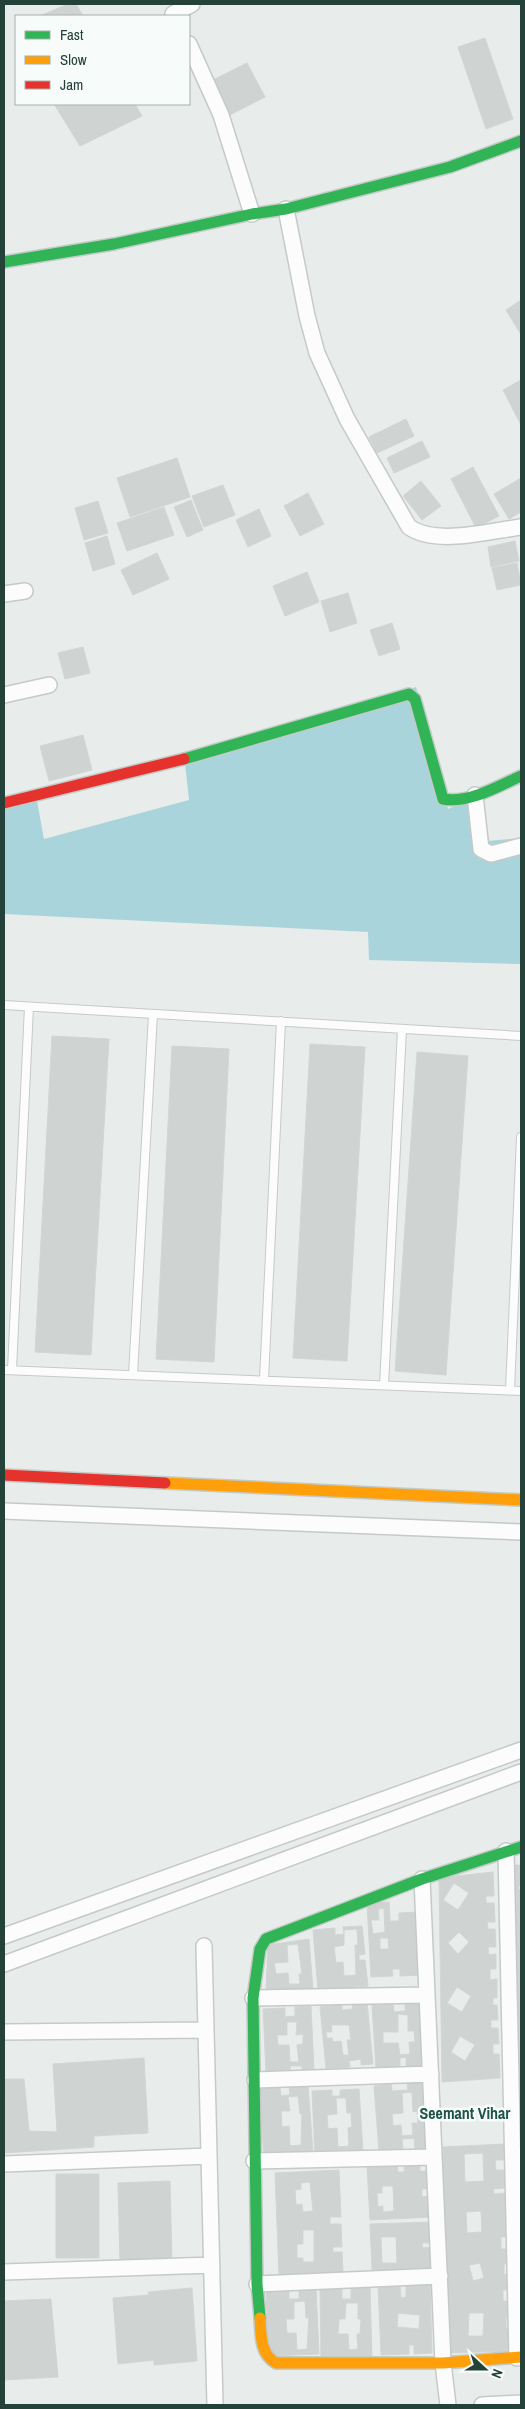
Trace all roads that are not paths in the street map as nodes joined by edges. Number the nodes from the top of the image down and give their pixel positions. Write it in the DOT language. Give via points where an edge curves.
graph roads {
  1 [pos="192,4"];
  2 [pos="171,11"];
  3 [pos="190,46"];
  4 [pos="521,141"];
  5 [pos="286,209"];
  6 [pos="252,214"];
  7 [pos="4,262"];
  8 [pos="521,527"];
  9 [pos="25,591"];
  10 [pos="4,594"];
  11 [pos="49,685"];
  12 [pos="4,695"];
  13 [pos="521,776"];
  14 [pos="475,795"];
  15 [pos="4,803"];
  16 [pos="521,846"];
  17 [pos="4,1005"];
  18 [pos="29,1007"];
  19 [pos="153,1014"];
  20 [pos="281,1021"];
  21 [pos="402,1028"];
  22 [pos="521,1036"];
  23 [pos="521,1137"];
  24 [pos="8,1370"];
  25 [pos="133,1375"];
  26 [pos="264,1380"];
  27 [pos="384,1385"];
  28 [pos="510,1390"];
  29 [pos="521,1391"];
  30 [pos="4,1475"];
  31 [pos="521,1500"];
  32 [pos="4,1511"];
  33 [pos="521,1532"];
  34 [pos="521,1750"];
  35 [pos="521,1772"];
  36 [pos="521,1847"];
  37 [pos="506,1851"];
  38 [pos="422,1879"];
  39 [pos="4,1936"];
  40 [pos="204,1946"];
  41 [pos="4,1964"];
  42 [pos="427,1995"];
  43 [pos="253,1998"];
  44 [pos="206,2030"];
  45 [pos="4,2032"];
  46 [pos="431,2074"];
  47 [pos="255,2080"];
  48 [pos="517,2128"];
  49 [pos="209,2156"];
  50 [pos="434,2157"];
  51 [pos="254,2161"];
  52 [pos="4,2164"];
  53 [pos="212,2265"];
  54 [pos="4,2272"];
  55 [pos="440,2276"];
  56 [pos="257,2284"];
  57 [pos="519,2357"];
  58 [pos="444,2362"];
  59 [pos="521,2403"];
  60 [pos="215,2405"];
  61 [pos="448,2405"];
  62 [pos="482,2405"];
  1 -- 2 [label="street"];
  3 -- 6 [label="street" via="221,114"];
  4 -- 5 [label="street" via="450,167"];
  5 -- 6 [label="street"];
  5 -- 8 [label="street" via="317,353 347,419 409,527 418,534 445,537"];
  6 -- 7 [label="street" via="114,244"];
  9 -- 10 [label="street"];
  11 -- 12 [label="street"];
  13 -- 14 [label="street"];
  14 -- 15 [label="street" via="449,801 442,797 415,699 409,694 203,754"];
  14 -- 16 [label="street" via="481,849 491,854"];
  17 -- 18 [label="lane"];
  18 -- 19 [label="lane"];
  18 -- 24 [label="lane"];
  19 -- 20 [label="lane"];
  19 -- 25 [label="lane"];
  20 -- 21 [label="lane"];
  20 -- 26 [label="lane"];
  21 -- 22 [label="lane"];
  21 -- 27 [label="lane"];
  23 -- 28 [label="lane"];
  24 -- 25 [label="lane"];
  25 -- 26 [label="lane"];
  26 -- 27 [label="lane"];
  27 -- 28 [label="lane"];
  28 -- 29 [label="lane"];
  30 -- 31 [label="street"];
  32 -- 33 [label="street"];
  34 -- 39 [label="street"];
  35 -- 41 [label="street"];
  36 -- 37 [label="street"];
  37 -- 38 [label="street"];
  37 -- 48 [label="street"];
  38 -- 42 [label="street"];
  38 -- 43 [label="street" via="266,1940 260,1949"];
  40 -- 44 [label="street"];
  42 -- 43 [label="street"];
  42 -- 46 [label="street"];
  43 -- 47 [label="street"];
  44 -- 45 [label="street"];
  44 -- 49 [label="street"];
  46 -- 47 [label="street"];
  46 -- 50 [label="street"];
  47 -- 51 [label="street"];
  48 -- 57 [label="street"];
  49 -- 52 [label="street"];
  49 -- 53 [label="street"];
  50 -- 51 [label="street"];
  50 -- 55 [label="street"];
  51 -- 56 [label="street"];
  53 -- 54 [label="street"];
  53 -- 60 [label="street"];
  55 -- 56 [label="street"];
  55 -- 58 [label="street"];
  56 -- 58 [label="street" via="262,2346 269,2359 276,2363"];
  57 -- 58 [label="street"];
  58 -- 61 [label="street"];
  59 -- 62 [label="street"];
}
